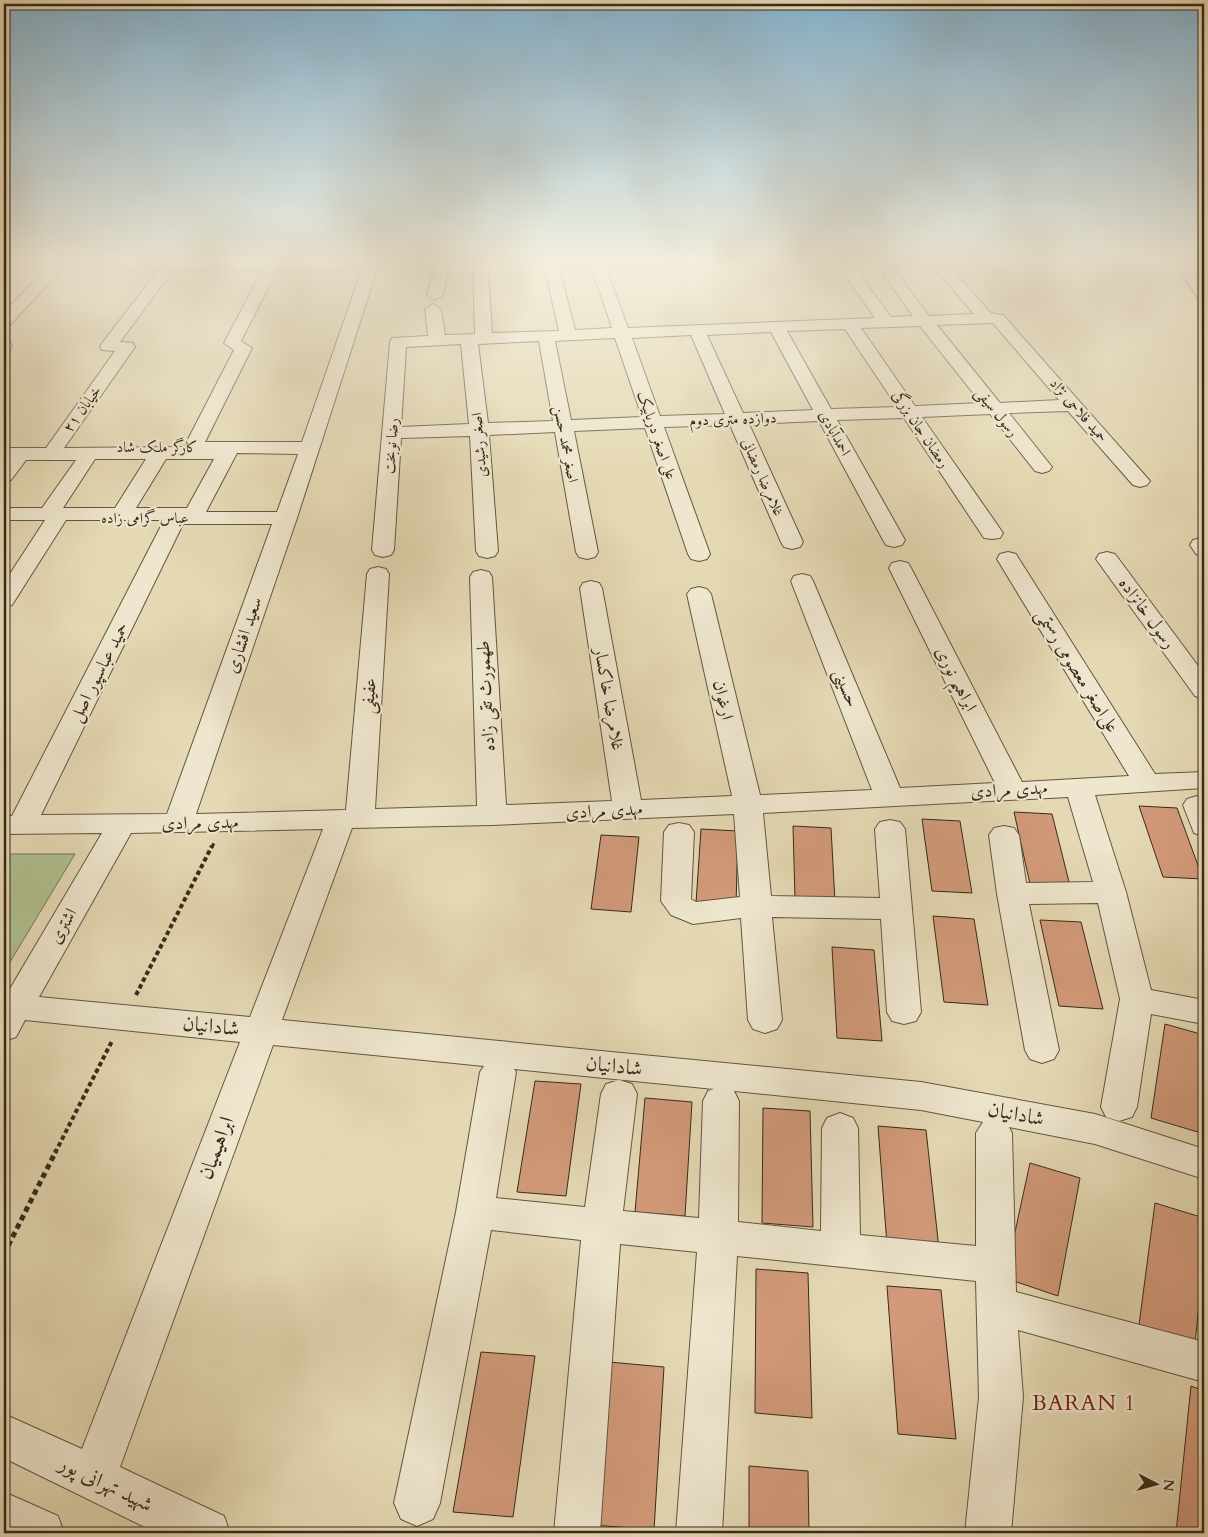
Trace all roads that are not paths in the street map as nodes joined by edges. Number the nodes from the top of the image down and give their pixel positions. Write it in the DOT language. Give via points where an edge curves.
graph roads {
  1 [pos="119,332"];
  2 [pos="238,332"];
  3 [pos="349,332"];
  4 [pos="436,332"];
  5 [pos="476,332"];
  6 [pos="567,332"];
  7 [pos="653,332"];
  8 [pos="698,332"];
  9 [pos="779,332"];
  10 [pos="855,332"];
  11 [pos="934,332"];
  12 [pos="1004,332"];
  13 [pos="621,333"];
  14 [pos="568,335"];
  15 [pos="546,336"];
  16 [pos="476,339"];
  17 [pos="437,340"];
  18 [pos="1074,405"];
  19 [pos="994,408"];
  20 [pos="909,412"];
  21 [pos="825,415"];
  22 [pos="737,419"];
  23 [pos="652,422"];
  24 [pos="563,426"];
  25 [pos="479,429"];
  26 [pos="392,433"];
  27 [pos="193,447"];
  28 [pos="310,448"];
  29 [pos="27,450"];
  30 [pos="90,453"];
  31 [pos="160,453"];
  32 [pos="1042,467"];
  33 [pos="4,476"];
  34 [pos="1140,481"];
  35 [pos="4,514"];
  36 [pos="122,514"];
  37 [pos="52,516"];
  38 [pos="176,518"];
  39 [pos="286,518"];
  40 [pos="4,519"];
  41 [pos="992,534"];
  42 [pos="894,540"];
  43 [pos="792,542"];
  44 [pos="487,551"];
  45 [pos="586,552"];
  46 [pos="699,554"];
  47 [pos="1008,559"];
  48 [pos="1107,559"];
  49 [pos="381,562"];
  50 [pos="900,568"];
  51 [pos="481,576"];
  52 [pos="802,580"];
  53 [pos="591,588"];
  54 [pos="699,594"];
  55 [pos="4,600"];
  56 [pos="1204,691"];
  57 [pos="1147,783"];
  58 [pos="1079,787"];
  59 [pos="1012,790"];
  60 [pos="889,796"];
  61 [pos="1202,804"];
  62 [pos="748,805"];
  63 [pos="628,810"];
  64 [pos="492,816"];
  65 [pos="350,819"];
  66 [pos="178,823"];
  67 [pos="122,824"];
  68 [pos="13,825"];
  69 [pos="890,829"];
  70 [pos="679,832"];
  71 [pos="1004,835"];
  72 [pos="1111,892"];
  73 [pos="1012,894"];
  74 [pos="757,906"];
  75 [pos="896,909"];
  76 [pos="1137,999"];
  77 [pos="904,1012"];
  78 [pos="1204,1012"];
  79 [pos="10,1017"];
  80 [pos="765,1020"];
  81 [pos="260,1031"];
  82 [pos="1042,1050"];
  83 [pos="498,1072"];
  84 [pos="619,1094"];
  85 [pos="721,1101"];
  86 [pos="1119,1107"];
  87 [pos="840,1128"];
  88 [pos="994,1133"];
  89 [pos="1204,1164"];
  90 [pos="475,1212"];
  91 [pos="602,1225"];
  92 [pos="718,1237"];
  93 [pos="841,1250"];
  94 [pos="996,1286"];
  95 [pos="1204,1362"];
  96 [pos="5,1438"];
  97 [pos="92,1478"];
  98 [pos="417,1503"];
  99 [pos="4,1515"];
  100 [pos="41,1533"];
  101 [pos="207,1533"];
  102 [pos="577,1533"];
  103 [pos="699,1533"];
  104 [pos="988,1533"];
  1 -- 29 [label="street, خیابان ۲۱" via="108,346 127,347"];
  2 -- 27 [label="street" via="232,343 244,348"];
  3 -- 28 [label="street, سعید افشاری"];
  4 -- 17 [label="street"];
  5 -- 16 [label="street, اصغر رشیدی"];
  6 -- 14 [label="street"];
  7 -- 13 [label="street"];
  8 -- 22 [label="street, غلامرضا رمضانی"];
  9 -- 21 [label="street, احمدآبادی"];
  10 -- 20 [label="street, رمضان جان بزرگی"];
  11 -- 19 [label="street, رسول سیفی"];
  12 -- 18 [label="street, حمید فلاحی نژاد"];
  13 -- 14 [label="street"];
  13 -- 23 [label="street, علی اصغر دریابیک"];
  14 -- 15 [label="street"];
  15 -- 16 [label="street"];
  15 -- 24 [label="street, اصغر محمد حسن"];
  16 -- 17 [label="street"];
  16 -- 25 [label="street, اصغر رشیدی"];
  17 -- 26 [label="street, رضا نوبخت" via="398,342"];
  18 -- 19 [label="street, دوازده متری دوم"];
  18 -- 34 [label="street, حمید فلاحی نژاد"];
  19 -- 20 [label="street, دوازده متری دوم"];
  19 -- 32 [label="street, رسول سیفی"];
  20 -- 21 [label="street, دوازده متری دوم"];
  20 -- 41 [label="street, رمضان جان بزرگی"];
  21 -- 22 [label="street, دوازده متری دوم"];
  21 -- 42 [label="street, احمدآبادی"];
  22 -- 23 [label="street, دوازده متری دوم"];
  22 -- 43 [label="street, غلامرضا رمضانی"];
  23 -- 24 [label="street, دوازده متری دوم"];
  23 -- 46 [label="street, علی اصغر دریابیک"];
  24 -- 25 [label="street, دوازده متری دوم"];
  24 -- 45 [label="street, اصغر محمد حسن"];
  25 -- 26 [label="street, دوازده متری دوم"];
  25 -- 44 [label="street, اصغر رشیدی"];
  26 -- 49 [label="street, رضا نوبخت"];
  27 -- 28 [label="street, کارگر ملک شاد"];
  27 -- 29 [label="street, کارگر ملک شاد"];
  28 -- 39 [label="street, سعید افشاری"];
  29 -- 30 [label="street"];
  29 -- 33 [label="street"];
  30 -- 31 [label="street"];
  30 -- 37 [label="street"];
  31 -- 36 [label="street"];
  31 -- 36 [label="street" via="227,452 194,514"];
  35 -- 37 [label="street"];
  36 -- 37 [label="street"];
  37 -- 38 [label="street, عباس گرامی زاده"];
  37 -- 40 [label="street, عباس گرامی زاده"];
  37 -- 55 [label="street"];
  38 -- 39 [label="street, عباس گرامی زاده"];
  38 -- 68 [label="street, حمید عباسپور اصل"];
  39 -- 66 [label="street, سعید افشاری"];
  47 -- 57 [label="street, علی‌اصغر معصومی رستمی"];
  48 -- 56 [label="street, رسول خانزاده"];
  49 -- 65 [label="street, عفیفی"];
  50 -- 59 [label="street, ابراهیم نوری"];
  51 -- 64 [label="street, طهمورث تقی زاده"];
  52 -- 60 [label="street, حسینی"];
  53 -- 63 [label="street, غلامرضا خاکسار"];
  54 -- 62 [label="street, ارغوان"];
  57 -- 58 [label="street, مهدی مرادی"];
  57 -- 61 [label="street, مهدی مرادی"];
  58 -- 59 [label="street, مهدی مرادی"];
  58 -- 72 [label="street"];
  59 -- 60 [label="street, مهدی مرادی"];
  60 -- 62 [label="street, مهدی مرادی"];
  62 -- 63 [label="street, مهدی مرادی"];
  62 -- 74 [label="street, ارغوان"];
  63 -- 64 [label="street, مهدی مرادی"];
  64 -- 65 [label="street, مهدی مرادی"];
  65 -- 66 [label="street, مهدی مرادی"];
  65 -- 81 [label="street, ابراهیمیان"];
  66 -- 67 [label="street, مهدی مرادی"];
  67 -- 68 [label="street, مهدی مرادی"];
  67 -- 79 [label="street, اشتری"];
  69 -- 75 [label="street"];
  70 -- 74 [label="street" via="676,901 682,908 693,913"];
  71 -- 73 [label="street"];
  72 -- 73 [label="street"];
  72 -- 76 [label="street"];
  73 -- 82 [label="street"];
  74 -- 75 [label="street"];
  74 -- 80 [label="street, ارغوان"];
  75 -- 77 [label="street"];
  76 -- 78 [label="street"];
  76 -- 86 [label="street"];
  79 -- 81 [label="street, شادانیان"];
  81 -- 89 [label="street, شادانیان" via="921,1096 1095,1129"];
  81 -- 97 [label="street, ابراهیمیان"];
  83 -- 90 [label="street"];
  84 -- 91 [label="street"];
  85 -- 92 [label="street"];
  87 -- 93 [label="street"];
  88 -- 94 [label="street"];
  90 -- 91 [label="street"];
  90 -- 98 [label="street"];
  91 -- 92 [label="street"];
  91 -- 102 [label="street"];
  92 -- 93 [label="street"];
  92 -- 103 [label="street"];
  93 -- 94 [label="street"];
  94 -- 95 [label="street"];
  94 -- 104 [label="street" via="1001,1397"];
  96 -- 97 [label="street, شهید تهرانی پور"];
  97 -- 101 [label="street, شهید تهرانی پور"];
  99 -- 100 [label="street"];
}
